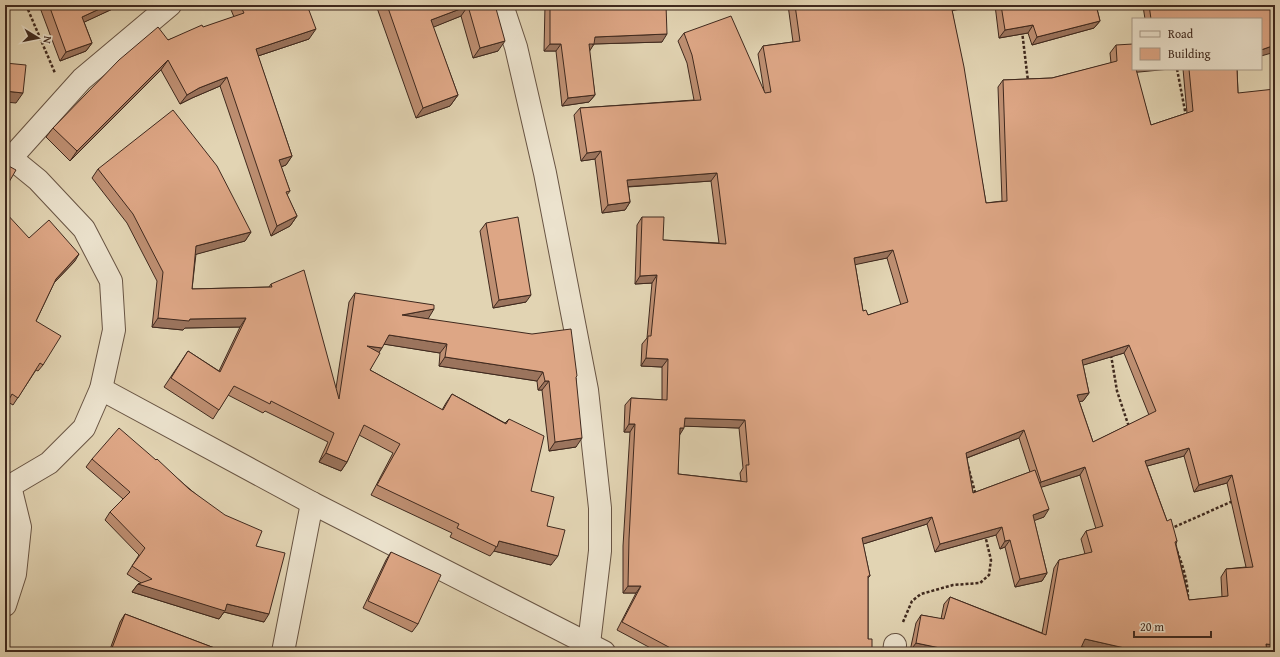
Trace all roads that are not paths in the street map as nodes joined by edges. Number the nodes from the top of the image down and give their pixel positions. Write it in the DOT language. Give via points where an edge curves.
graph roads {
  1 [pos="170,5"];
  2 [pos="502,5"];
  3 [pos="8,157"];
  4 [pos="101,389"];
  5 [pos="8,487"];
  6 [pos="312,503"];
  7 [pos="5,605"];
  8 [pos="594,650"];
  9 [pos="283,652"];
  1 -- 3 [label="street" via="82,79"];
  2 -- 8 [label="street" via="516,47 545,173 587,390 600,508"];
  3 -- 4 [label="street" via="38,180 84,229 111,280 114,330"];
  4 -- 5 [label="street" via="84,428 49,462"];
  4 -- 6 [label="street"];
  5 -- 7 [label="street" via="20,527 15,574"];
  6 -- 8 [label="street"];
  6 -- 9 [label="street"];
}
